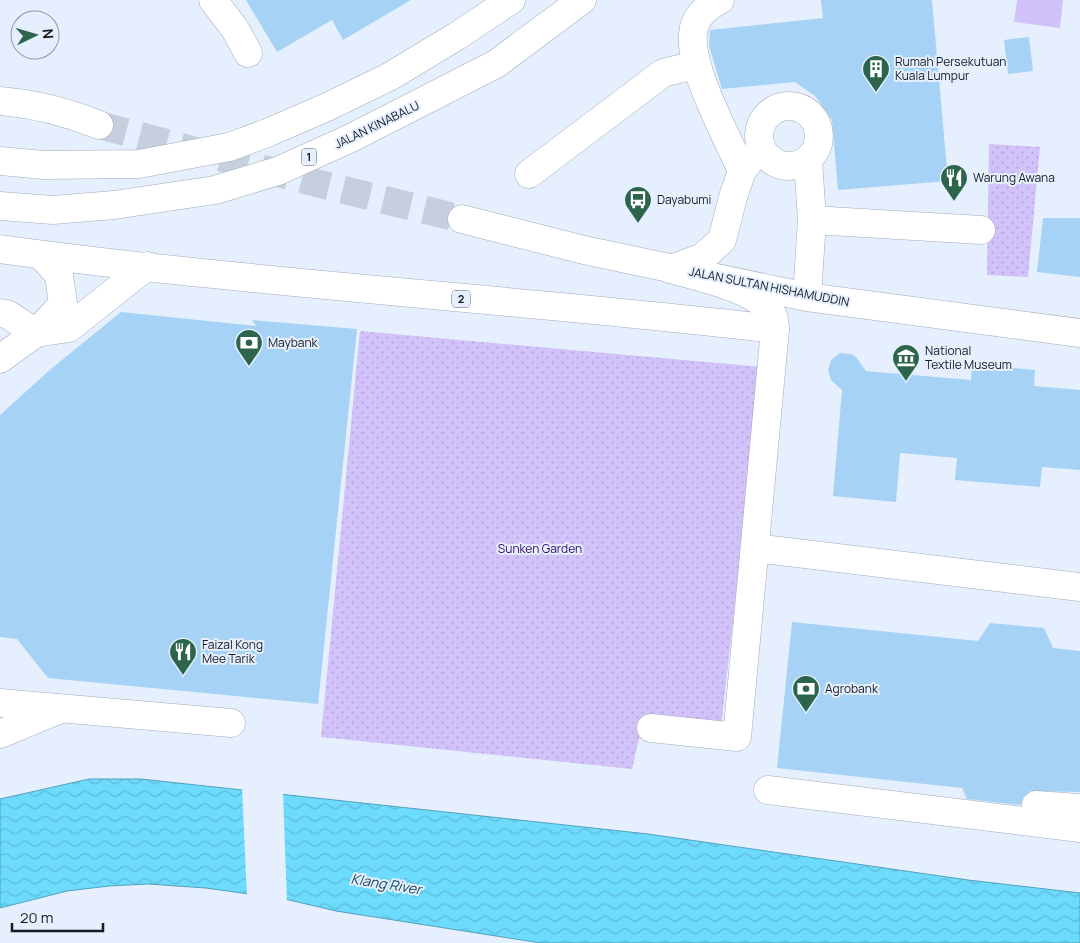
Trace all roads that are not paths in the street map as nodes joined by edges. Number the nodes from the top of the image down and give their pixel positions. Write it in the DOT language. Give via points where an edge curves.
graph roads {
  1 [pos="212,0"];
  2 [pos="511,0"];
  3 [pos="582,0"];
  4 [pos="720,0"];
  5 [pos="248,52"];
  6 [pos="695,64"];
  7 [pos="0,102"];
  8 [pos="99,125"];
  9 [pos="760,145"];
  10 [pos="808,159"];
  11 [pos="0,161"];
  12 [pos="742,171"];
  13 [pos="530,174"];
  14 [pos="0,206"];
  15 [pos="462,219"];
  16 [pos="812,220"];
  17 [pos="981,230"];
  18 [pos="0,249"];
  19 [pos="41,254"];
  20 [pos="147,266"];
  21 [pos="671,269"];
  22 [pos="807,297"];
  23 [pos="0,313"];
  24 [pos="775,329"];
  25 [pos="36,333"];
  26 [pos="1080,333"];
  27 [pos="0,359"];
  28 [pos="755,548"];
  29 [pos="1080,587"];
  30 [pos="0,703"];
  31 [pos="64,708"];
  32 [pos="231,724"];
  33 [pos="650,728"];
  34 [pos="0,734"];
  35 [pos="768,790"];
  36 [pos="1036,805"];
  37 [pos="1080,808"];
  38 [pos="1080,828"];
  1 -- 5 [label="main road" via="236,29"];
  2 -- 11 [label="main road" via="389,77 318,111 229,147 139,164 44,165"];
  3 -- 14 [label="main road, JALAN KINABALU / 1" via="496,64 278,172 215,190 114,205 53,210"];
  4 -- 6 [label="main road" via="704,8 693,33"];
  6 -- 12 [label="main road"];
  6 -- 13 [label="main road" via="663,73"];
  7 -- 8 [label="main road" via="70,114"];
  9 -- 10 [label="main road" via="764,154 780,165 800,164"];
  9 -- 10 [label="main road" via="758,135 765,116 782,106 802,108 816,122 819,132 819,142"];
  9 -- 12 [label="main road"];
  10 -- 16 [label="main road"];
  12 -- 21 [label="main road" via="722,240 703,257"];
  15 -- 21 [label="main road, JALAN SULTAN HISHAMUDDIN"];
  16 -- 17 [label="main road"];
  16 -- 22 [label="main road"];
  18 -- 19 [label="main road, 2"];
  19 -- 20 [label="main road, 2"];
  19 -- 25 [label="main road" via="59,275 63,304"];
  20 -- 24 [label="main road, 2"];
  20 -- 25 [label="main road" via="70,328"];
  21 -- 22 [label="main road, JALAN SULTAN HISHAMUDDIN"];
  21 -- 24 [label="main road" via="747,294 773,315"];
  22 -- 26 [label="main road, JALAN SULTAN HISHAMUDDIN"];
  23 -- 25 [label="main road" via="7,314"];
  24 -- 28 [label="main road"];
  25 -- 27 [label="main road"];
  28 -- 29 [label="main road"];
  28 -- 33 [label="main road" via="737,737"];
  30 -- 31 [label="main road"];
  31 -- 32 [label="main road"];
  31 -- 34 [label="main road"];
  35 -- 38 [label="main road"];
  36 -- 37 [label="main road"];
}
